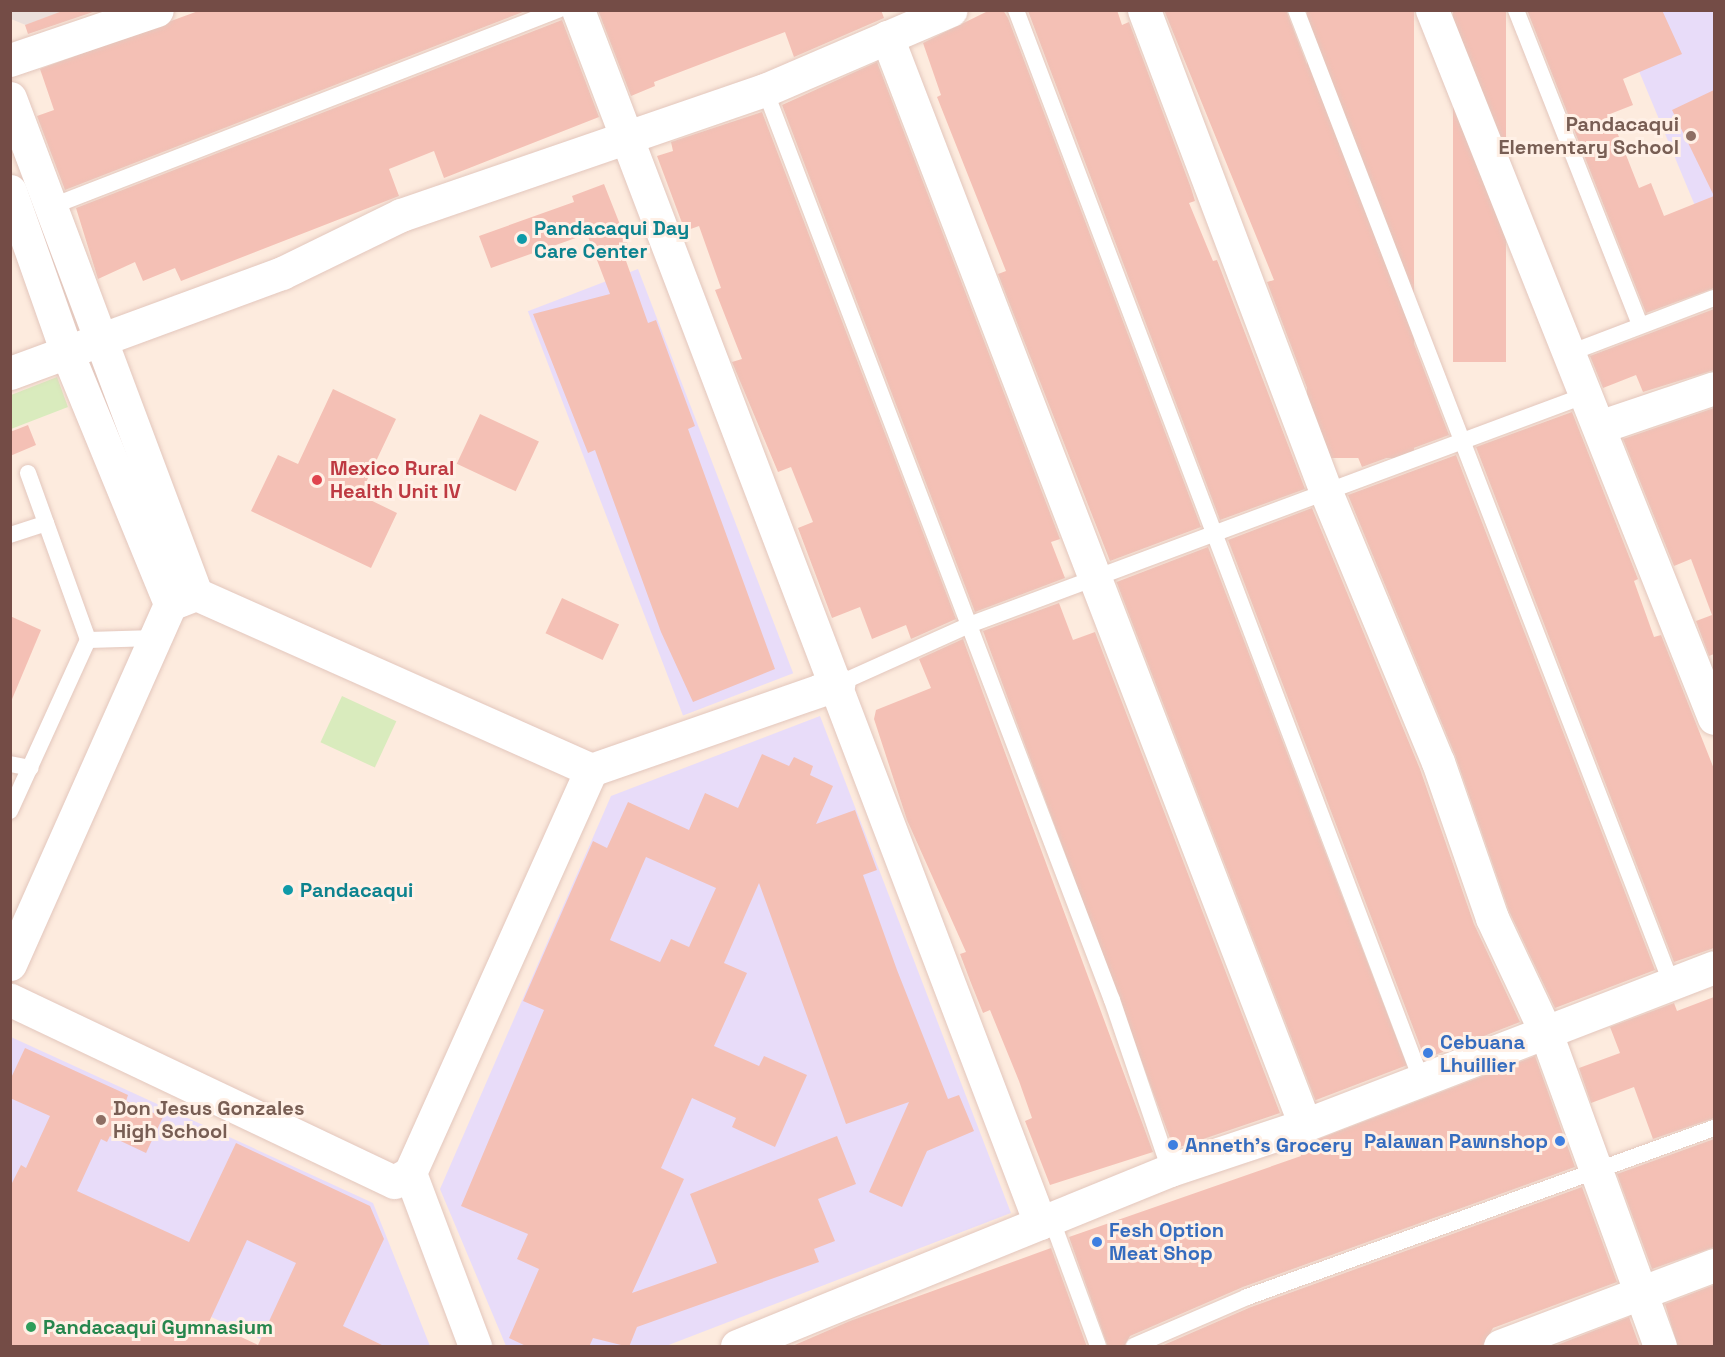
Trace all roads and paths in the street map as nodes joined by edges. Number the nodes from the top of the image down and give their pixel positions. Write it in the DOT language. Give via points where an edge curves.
graph roads {
  1 [pos="157,10"];
  2 [pos="558,10"];
  3 [pos="578,10"];
  4 [pos="951,10"];
  5 [pos="1016,10"];
  6 [pos="1144,10"];
  7 [pos="1296,10"];
  8 [pos="1432,10"];
  9 [pos="1516,10"];
  10 [pos="887,37"];
  11 [pos="10,60"];
  12 [pos="765,90"];
  13 [pos="10,98"];
  14 [pos="626,141"];
  15 [pos="23,209"];
  16 [pos="1714,298"];
  17 [pos="1640,324"];
  18 [pos="100,340"];
  19 [pos="66,350"];
  20 [pos="1567,354"];
  21 [pos="10,373"];
  22 [pos="1714,388"];
  23 [pos="1586,395"];
  24 [pos="1602,426"];
  25 [pos="1462,442"];
  26 [pos="28,473"];
  27 [pos="1326,492"];
  28 [pos="46,523"];
  29 [pos="10,535"];
  30 [pos="1216,536"];
  31 [pos="1097,580"];
  32 [pos="183,599"];
  33 [pos="969,625"];
  34 [pos="155,638"];
  35 [pos="88,640"];
  36 [pos="1708,678"];
  37 [pos="838,684"];
  38 [pos="1714,718"];
  39 [pos="10,764"];
  40 [pos="31,768"];
  41 [pos="591,770"];
  42 [pos="10,812"];
  43 [pos="17,926"];
  44 [pos="10,964"];
  45 [pos="1714,967"];
  46 [pos="1672,985"];
  47 [pos="10,1000"];
  48 [pos="1546,1033"];
  49 [pos="1421,1079"];
  50 [pos="1305,1125"];
  51 [pos="1714,1128"];
  52 [pos="1170,1170"];
  53 [pos="1593,1170"];
  54 [pos="402,1177"];
  55 [pos="1046,1220"];
  56 [pos="1714,1265"];
  57 [pos="1640,1294"];
  58 [pos="454,1347"];
  59 [pos="475,1347"];
  60 [pos="737,1347"];
  61 [pos="1098,1347"];
  62 [pos="1134,1347"];
  63 [pos="1500,1347"];
  64 [pos="1659,1347"];
  1 -- 11 [label="street"];
  2 -- 15 [label="lane"];
  3 -- 14 [label="street"];
  4 -- 10 [label="street"];
  5 -- 30 [label="lane"];
  6 -- 27 [label="street"];
  7 -- 25 [label="lane"];
  8 -- 20 [label="street"];
  9 -- 17 [label="lane"];
  10 -- 12 [label="street"];
  10 -- 31 [label="street"];
  12 -- 14 [label="street"];
  12 -- 33 [label="lane"];
  13 -- 15 [label="street"];
  14 -- 18 [label="street" via="401,215 282,273"];
  14 -- 37 [label="street"];
  15 -- 18 [label="street"];
  15 -- 19 [label="street"];
  16 -- 17 [label="lane"];
  17 -- 20 [label="lane"];
  18 -- 19 [label="street"];
  18 -- 32 [label="street"];
  19 -- 21 [label="street"];
  19 -- 32 [label="street"];
  20 -- 23 [label="street"];
  22 -- 24 [label="street"];
  23 -- 24 [label="street"];
  23 -- 25 [label="lane"];
  24 -- 36 [label="street"];
  25 -- 27 [label="lane"];
  25 -- 46 [label="lane"];
  26 -- 28 [label="lane"];
  27 -- 30 [label="lane"];
  27 -- 48 [label="street" via="1438,762 1492,918"];
  28 -- 29 [label="lane"];
  28 -- 35 [label="lane"];
  30 -- 31 [label="lane"];
  30 -- 49 [label="lane"];
  31 -- 33 [label="lane"];
  31 -- 50 [label="street"];
  32 -- 34 [label="street"];
  32 -- 41 [label="street"];
  33 -- 37 [label="lane"];
  33 -- 52 [label="lane" via="1112,1000"];
  34 -- 35 [label="lane"];
  34 -- 43 [label="street"];
  35 -- 40 [label="lane"];
  36 -- 38 [label="street"];
  37 -- 41 [label="street"];
  37 -- 55 [label="street"];
  39 -- 40 [label="lane"];
  40 -- 42 [label="lane"];
  41 -- 54 [label="street"];
  43 -- 44 [label="street"];
  45 -- 46 [label="street"];
  46 -- 48 [label="street"];
  47 -- 54 [label="street"];
  48 -- 49 [label="street"];
  48 -- 53 [label="street"];
  49 -- 50 [label="street"];
  50 -- 52 [label="street"];
  51 -- 53 [label="lane"];
  52 -- 55 [label="street"];
  53 -- 57 [label="street"];
  53 -- 62 [label="lane" via="1247,1297"];
  54 -- 58 [label="street"];
  54 -- 59 [label="street"];
  55 -- 60 [label="street"];
  55 -- 61 [label="lane"];
  56 -- 57 [label="street"];
  57 -- 63 [label="street"];
  57 -- 64 [label="street"];
}
